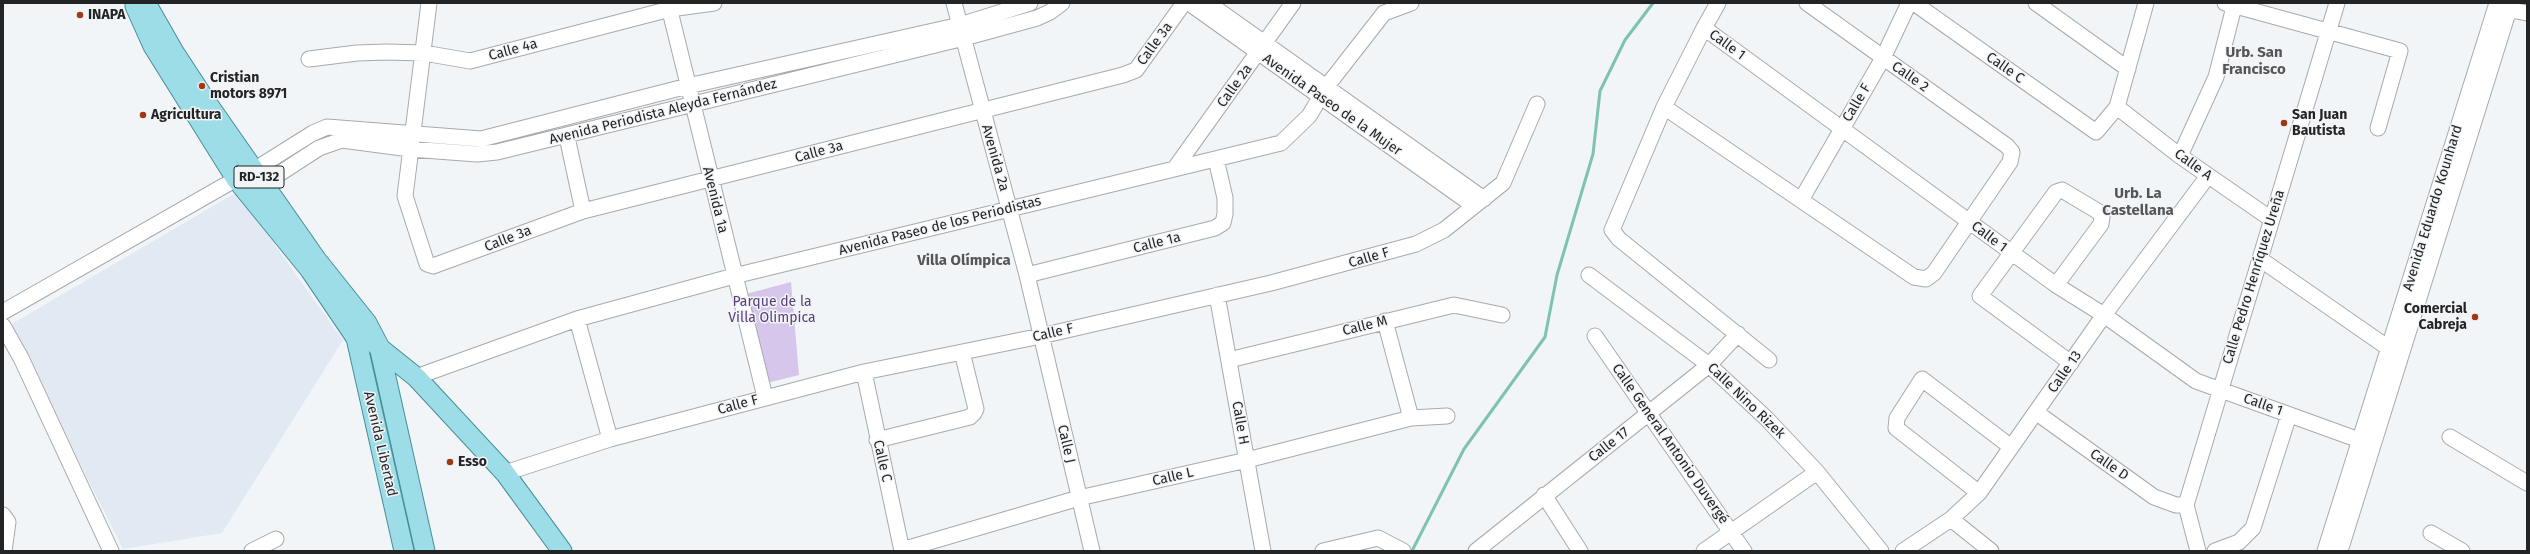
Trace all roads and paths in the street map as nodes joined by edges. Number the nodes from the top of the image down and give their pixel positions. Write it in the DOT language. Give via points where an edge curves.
graph roads {
  1 [pos="133,3"];
  2 [pos="146,3"];
  3 [pos="429,3"];
  4 [pos="714,3"];
  5 [pos="954,3"];
  6 [pos="1030,3"];
  7 [pos="1062,3"];
  8 [pos="1184,3"];
  9 [pos="1189,3"];
  10 [pos="1208,3"];
  11 [pos="1293,3"];
  12 [pos="1411,3"];
  13 [pos="1718,3"];
  14 [pos="1807,3"];
  15 [pos="1909,3"];
  16 [pos="1914,3"];
  17 [pos="2036,3"];
  18 [pos="2146,3"];
  19 [pos="2337,3"];
  20 [pos="2231,4"];
  21 [pos="2501,5"];
  22 [pos="669,6"];
  23 [pos="2527,13"];
  24 [pos="1704,28"];
  25 [pos="2328,30"];
  26 [pos="962,32"];
  27 [pos="1262,48"];
  28 [pos="424,54"];
  29 [pos="1884,58"];
  30 [pos="309,59"];
  31 [pos="2128,69"];
  32 [pos="688,86"];
  33 [pos="1324,91"];
  34 [pos="693,104"];
  35 [pos="1537,104"];
  36 [pos="1664,107"];
  37 [pos="2118,107"];
  38 [pos="981,110"];
  39 [pos="2378,128"];
  40 [pos="1842,129"];
  41 [pos="414,133"];
  42 [pos="567,136"];
  43 [pos="410,149"];
  44 [pos="2180,156"];
  45 [pos="1216,160"];
  46 [pos="1175,168"];
  47 [pos="2208,176"];
  48 [pos="259,177"];
  49 [pos="236,179"];
  50 [pos="710,180"];
  51 [pos="1800,200"];
  52 [pos="1479,203"];
  53 [pos="1010,209"];
  54 [pos="583,211"];
  55 [pos="2271,220"];
  56 [pos="1968,221"];
  57 [pos="2011,253"];
  58 [pos="2260,258"];
  59 [pos="1027,275"];
  60 [pos="1589,275"];
  61 [pos="734,276"];
  62 [pos="2056,286"];
  63 [pos="1217,295"];
  64 [pos="3,312"];
  65 [pos="1502,315"];
  66 [pos="2104,315"];
  67 [pos="577,319"];
  68 [pos="1385,321"];
  69 [pos="3,326"];
  70 [pos="1738,334"];
  71 [pos="1041,336"];
  72 [pos="1595,336"];
  73 [pos="356,338"];
  74 [pos="378,346"];
  75 [pos="962,352"];
  76 [pos="2395,352"];
  77 [pos="1228,360"];
  78 [pos="1769,360"];
  79 [pos="2071,363"];
  80 [pos="1709,365"];
  81 [pos="864,372"];
  82 [pos="416,377"];
  83 [pos="2220,390"];
  84 [pos="765,397"];
  85 [pos="1648,414"];
  86 [pos="2037,414"];
  87 [pos="2289,415"];
  88 [pos="1446,416"];
  89 [pos="1411,418"];
  90 [pos="2450,437"];
  91 [pos="610,439"];
  92 [pos="877,440"];
  93 [pos="2367,443"];
  94 [pos="2011,447"];
  95 [pos="1247,460"];
  96 [pos="1817,472"];
  97 [pos="505,473"];
  98 [pos="2527,483"];
  99 [pos="1979,493"];
  100 [pos="1544,495"];
  101 [pos="1079,498"];
  102 [pos="2186,505"];
  103 [pos="3,515"];
  104 [pos="1951,519"];
  105 [pos="1731,532"];
  106 [pos="2431,533"];
  107 [pos="276,540"];
  108 [pos="4,551"];
  109 [pos="111,551"];
  110 [pos="252,551"];
  111 [pos="404,551"];
  112 [pos="425,551"];
  113 [pos="562,551"];
  114 [pos="902,551"];
  115 [pos="1092,551"];
  116 [pos="1263,551"];
  117 [pos="1323,551"];
  118 [pos="1403,551"];
  119 [pos="1476,551"];
  120 [pos="1580,551"];
  121 [pos="1704,551"];
  122 [pos="1744,551"];
  123 [pos="1881,551"];
  124 [pos="1903,551"];
  125 [pos="1991,551"];
  126 [pos="2198,551"];
  127 [pos="2216,551"];
  128 [pos="2325,551"];
  129 [pos="2340,551"];
  130 [pos="2462,551"];
  1 -- 49 [label="main road, RD-132" via="154,46"];
  2 -- 48 [label="main road, RD-132" via="174,52"];
  3 -- 28 [label="street"];
  4 -- 22 [label="street, Calle 4a"];
  5 -- 26 [label="street, Avenida 2a"];
  6 -- 26 [label="street, Avenida Periodista Aleyda Fernández"];
  7 -- 26 [label="street, Avenida Periodista Aleyda Fernández" via="1037,18"];
  8 -- 38 [label="street, Calle 3a" via="1136,70 1123,76"];
  9 -- 27 [label="street, Avenida Paseo de la Mujer"];
  10 -- 27 [label="street, Avenida Paseo de la Mujer"];
  11 -- 27 [label="street, Calle 2a"];
  12 -- 33 [label="street, Avenida Paseo de los Periodistas" via="1384,13"];
  13 -- 24 [label="street"];
  14 -- 29 [label="street, Calle 2"];
  15 -- 29 [label="street, Calle F"];
  16 -- 37 [label="street, Calle C" via="2096,132"];
  17 -- 31 [label="street"];
  18 -- 31 [label="street"];
  19 -- 25 [label="street, Calle Pedro Henríquez Ureña"];
  20 -- 25 [label="street"];
  20 -- 44 [label="street" via="2216,77"];
  21 -- 23 [label="street"];
  21 -- 76 [label="street, Avenida Eduardo Kounhard"];
  22 -- 28 [label="street, Calle 4a" via="470,61"];
  22 -- 32 [label="street, Avenida 1a"];
  24 -- 36 [label="street, Calle 1"];
  24 -- 40 [label="street, Calle 1"];
  25 -- 39 [label="street" via="2400,51"];
  25 -- 55 [label="street, Calle Pedro Henríquez Ureña"];
  26 -- 32 [label="street, Avenida Periodista Aleyda Fernández"];
  26 -- 34 [label="street, Avenida Periodista Aleyda Fernández"];
  26 -- 38 [label="street, Avenida 2a"];
  27 -- 33 [label="street, Avenida Paseo de la Mujer"];
  27 -- 46 [label="street, Calle 2a"];
  28 -- 30 [label="street, Calle 4a" via="357,53"];
  28 -- 41 [label="street"];
  29 -- 40 [label="street, Calle F"];
  29 -- 56 [label="street, Calle 2" via="2012,152 2010,162"];
  31 -- 37 [label="street"];
  32 -- 34 [label="street, Avenida 1a"];
  32 -- 41 [label="street, Avenida Periodista Aleyda Fernández" via="481,139"];
  33 -- 45 [label="street, Avenida Paseo de los Periodistas" via="1309,116 1281,143"];
  33 -- 52 [label="street, Avenida Paseo de la Mujer"];
  34 -- 42 [label="street, Avenida Periodista Aleyda Fernández"];
  34 -- 50 [label="street, Avenida 1a"];
  35 -- 52 [label="street, Calle F" via="1503,183"];
  36 -- 51 [label="street"];
  36 -- 70 [label="street, Calle 1" via="1612,230 1619,239"];
  37 -- 44 [label="street, Calle A"];
  38 -- 50 [label="street, Calle 3a"];
  38 -- 53 [label="street, Avenida 2a"];
  40 -- 51 [label="street, Calle F"];
  40 -- 56 [label="street, Calle 1"];
  41 -- 43 [label="street"];
  41 -- 48 [label="street, Avenida Periodista Aleyda Fernández" via="327,127 313,133"];
  42 -- 43 [label="street, Avenida Periodista Aleyda Fernández" via="481,154"];
  42 -- 54 [label="street"];
  43 -- 48 [label="street, Avenida Periodista Aleyda Fernández" via="342,140 319,148"];
  43 -- 54 [label="street, Calle 3a" via="405,196 427,264 433,266"];
  44 -- 47 [label="street, Calle A"];
  45 -- 46 [label="street, Avenida Paseo de los Periodistas"];
  45 -- 59 [label="street, Calle 1a" via="1225,198 1225,214 1222,223 1215,228"];
  46 -- 53 [label="street, Avenida Paseo de los Periodistas"];
  47 -- 55 [label="street, Calle A"];
  47 -- 66 [label="street, Calle 13"];
  48 -- 74 [label="main road, RD-132" via="316,260 368,323"];
  49 -- 64 [label="street"];
  49 -- 73 [label="main road, RD-132" via="310,270"];
  50 -- 54 [label="street, Calle 3a"];
  50 -- 61 [label="street, Avenida 1a"];
  51 -- 56 [label="street" via="1914,277 1926,279 1934,273"];
  52 -- 63 [label="street, Calle F" via="1444,230 1416,244"];
  53 -- 59 [label="street, Avenida 2a"];
  53 -- 61 [label="street, Avenida Paseo de los Periodistas"];
  55 -- 58 [label="street, Calle Pedro Henríquez Ureña"];
  56 -- 57 [label="street, Calle 1"];
  57 -- 62 [label="street, Calle 1"];
  57 -- 62 [label="street" via="2056,192 2068,192 2099,212 2102,217 2101,224"];
  57 -- 79 [label="street" via="1980,296"];
  58 -- 76 [label="street"];
  58 -- 83 [label="street, Calle Pedro Henríquez Ureña"];
  59 -- 71 [label="street, Avenida 2a"];
  60 -- 80 [label="street, Calle Nino Rizek"];
  61 -- 67 [label="street, Avenida Paseo de los Periodistas"];
  61 -- 84 [label="street, Avenida 1a"];
  62 -- 66 [label="street, Calle 1"];
  63 -- 71 [label="street, Calle F"];
  63 -- 77 [label="street, Calle H"];
  65 -- 68 [label="street, Calle M" via="1454,305"];
  66 -- 79 [label="street, Calle 13"];
  66 -- 83 [label="street, Calle 1" via="2196,381"];
  67 -- 82 [label="street, Avenida Paseo de los Periodistas"];
  67 -- 91 [label="street"];
  68 -- 77 [label="street, Calle M"];
  68 -- 89 [label="street"];
  69 -- 109 [label="street" via="21,358"];
  70 -- 78 [label="street"];
  70 -- 80 [label="street, Calle 17"];
  71 -- 75 [label="street, Calle F"];
  71 -- 101 [label="street, Calle J"];
  72 -- 85 [label="street, Calle General Antonio Duvergé"];
  73 -- 74 [label="main road"];
  73 -- 111 [label="main road, Avenida Libertad / RD-132"];
  74 -- 82 [label="main road"];
  74 -- 112 [label="main road, Avenida Libertad / RD-132"];
  75 -- 81 [label="street, Calle F"];
  75 -- 92 [label="street" via="976,409 974,413 970,417"];
  76 -- 93 [label="street, Avenida Eduardo Kounhard"];
  77 -- 95 [label="street, Calle H"];
  79 -- 86 [label="street, Calle 13"];
  80 -- 85 [label="street, Calle 17"];
  80 -- 96 [label="street, Calle Nino Rizek" via="1766,418"];
  81 -- 84 [label="street, Calle F"];
  81 -- 92 [label="street, Calle C"];
  82 -- 97 [label="main road"];
  83 -- 87 [label="street, Calle 1"];
  83 -- 102 [label="street, Calle Pedro Henríquez Ureña"];
  84 -- 91 [label="street, Calle F"];
  85 -- 100 [label="street, Calle 17"];
  85 -- 105 [label="street, Calle General Antonio Duvergé"];
  86 -- 94 [label="street, Calle 13"];
  86 -- 102 [label="street, Calle D" via="2154,497 2176,505"];
  87 -- 93 [label="street, Calle 1"];
  87 -- 127 [label="street" via="2253,528 2239,542"];
  88 -- 89 [label="street, Calle L"];
  89 -- 95 [label="street, Calle L"];
  90 -- 98 [label="street"];
  91 -- 97 [label="street, Calle F"];
  92 -- 114 [label="street, Calle C"];
  93 -- 128 [label="street, Avenida Eduardo Kounhard"];
  93 -- 129 [label="street, Avenida Eduardo Kounhard"];
  94 -- 99 [label="street, Calle 13"];
  94 -- 99 [label="street" via="1922,379 1897,418 1896,428"];
  95 -- 101 [label="street, Calle L"];
  95 -- 116 [label="street, Calle H"];
  96 -- 105 [label="street"];
  96 -- 123 [label="street, Calle Nino Rizek"];
  97 -- 113 [label="main road"];
  99 -- 104 [label="street, Calle 13"];
  100 -- 119 [label="street, Calle 17"];
  100 -- 120 [label="street"];
  101 -- 114 [label="street, Calle L"];
  101 -- 115 [label="street, Calle J"];
  102 -- 126 [label="street"];
  103 -- 108 [label="street" via="8,522"];
  104 -- 124 [label="street, Calle 13"];
  104 -- 125 [label="street"];
  105 -- 121 [label="street"];
  105 -- 122 [label="street, Calle General Antonio Duvergé"];
  106 -- 130 [label="street"];
  107 -- 110 [label="street"];
  117 -- 118 [label="street" via="1371,539 1383,539"];
}
